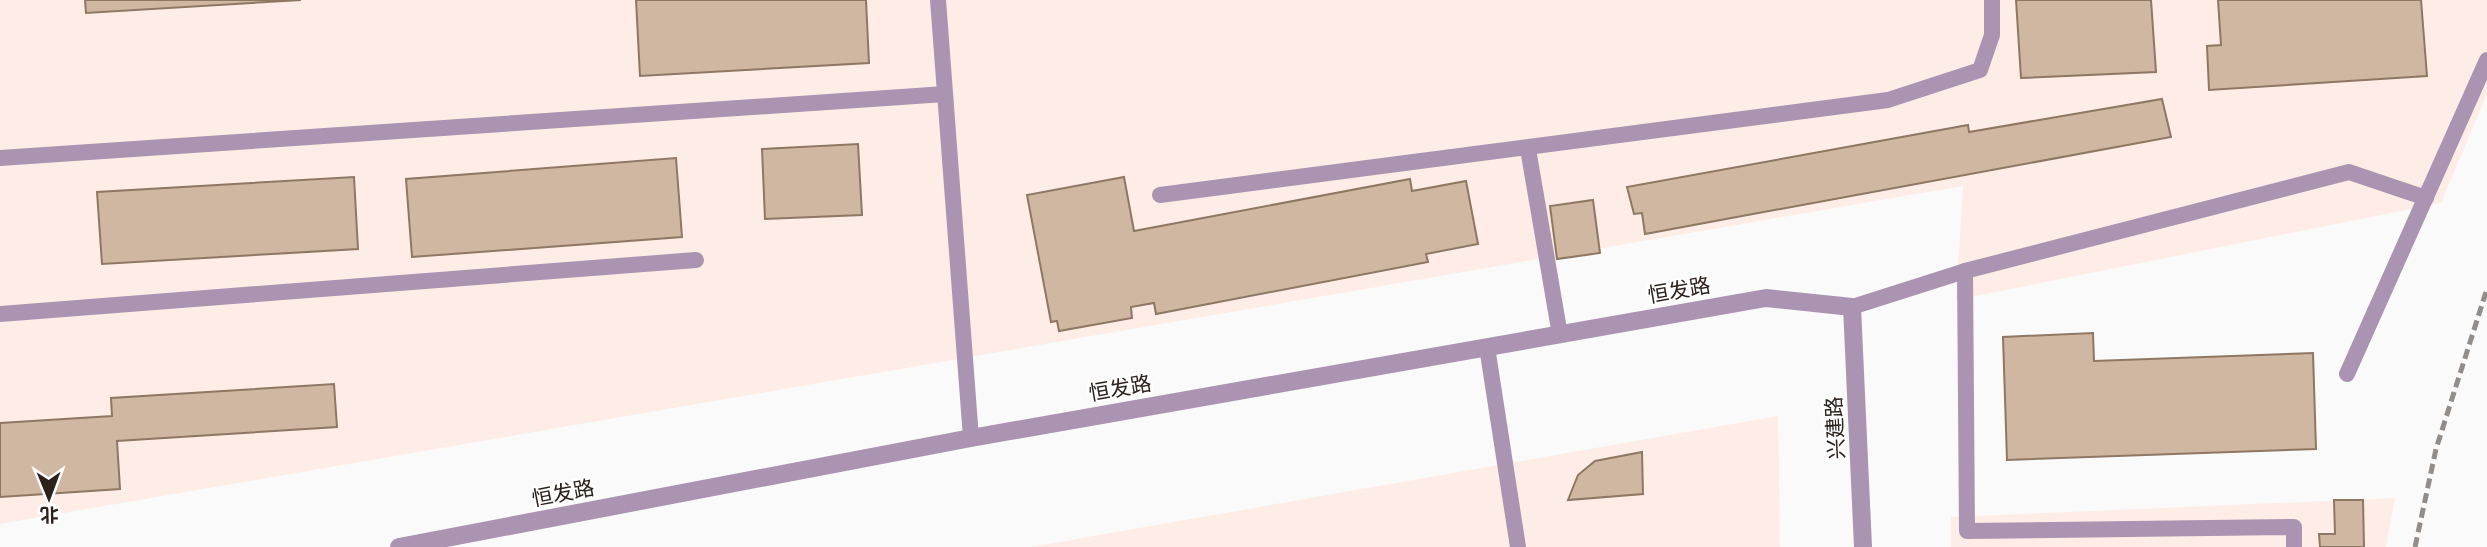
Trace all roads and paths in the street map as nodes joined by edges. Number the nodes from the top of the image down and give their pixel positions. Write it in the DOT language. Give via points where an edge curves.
graph roads {
  1 [pos="938,0"];
  2 [pos="1992,0"];
  3 [pos="2487,60"];
  4 [pos="945,94"];
  5 [pos="1528,149"];
  6 [pos="0,158"];
  7 [pos="1160,195"];
  8 [pos="2426,198"];
  9 [pos="696,260"];
  10 [pos="1965,271"];
  11 [pos="1852,307"];
  12 [pos="0,314"];
  13 [pos="1560,335"];
  14 [pos="1487,348"];
  15 [pos="2347,374"];
  16 [pos="971,438"];
  17 [pos="399,547"];
  18 [pos="1518,547"];
  19 [pos="1863,547"];
  20 [pos="2294,547"];
  1 -- 4 [label="lane"];
  2 -- 5 [label="lane" via="1992,35 1980,70 1902,95"];
  3 -- 8 [label="lane"];
  4 -- 6 [label="lane"];
  4 -- 16 [label="lane"];
  5 -- 7 [label="lane"];
  5 -- 13 [label="lane"];
  8 -- 10 [label="lane" via="2349,172"];
  8 -- 15 [label="lane"];
  9 -- 12 [label="lane"];
  10 -- 11 [label="lane"];
  10 -- 20 [label="lane" via="1967,531 2294,527"];
  11 -- 13 [label="street, 恒发路" via="1766,298"];
  11 -- 19 [label="street, 兴建路"];
  13 -- 14 [label="street, 恒发路"];
  14 -- 16 [label="street, 恒发路"];
  14 -- 18 [label="lane"];
  16 -- 17 [label="street, 恒发路"];
}
